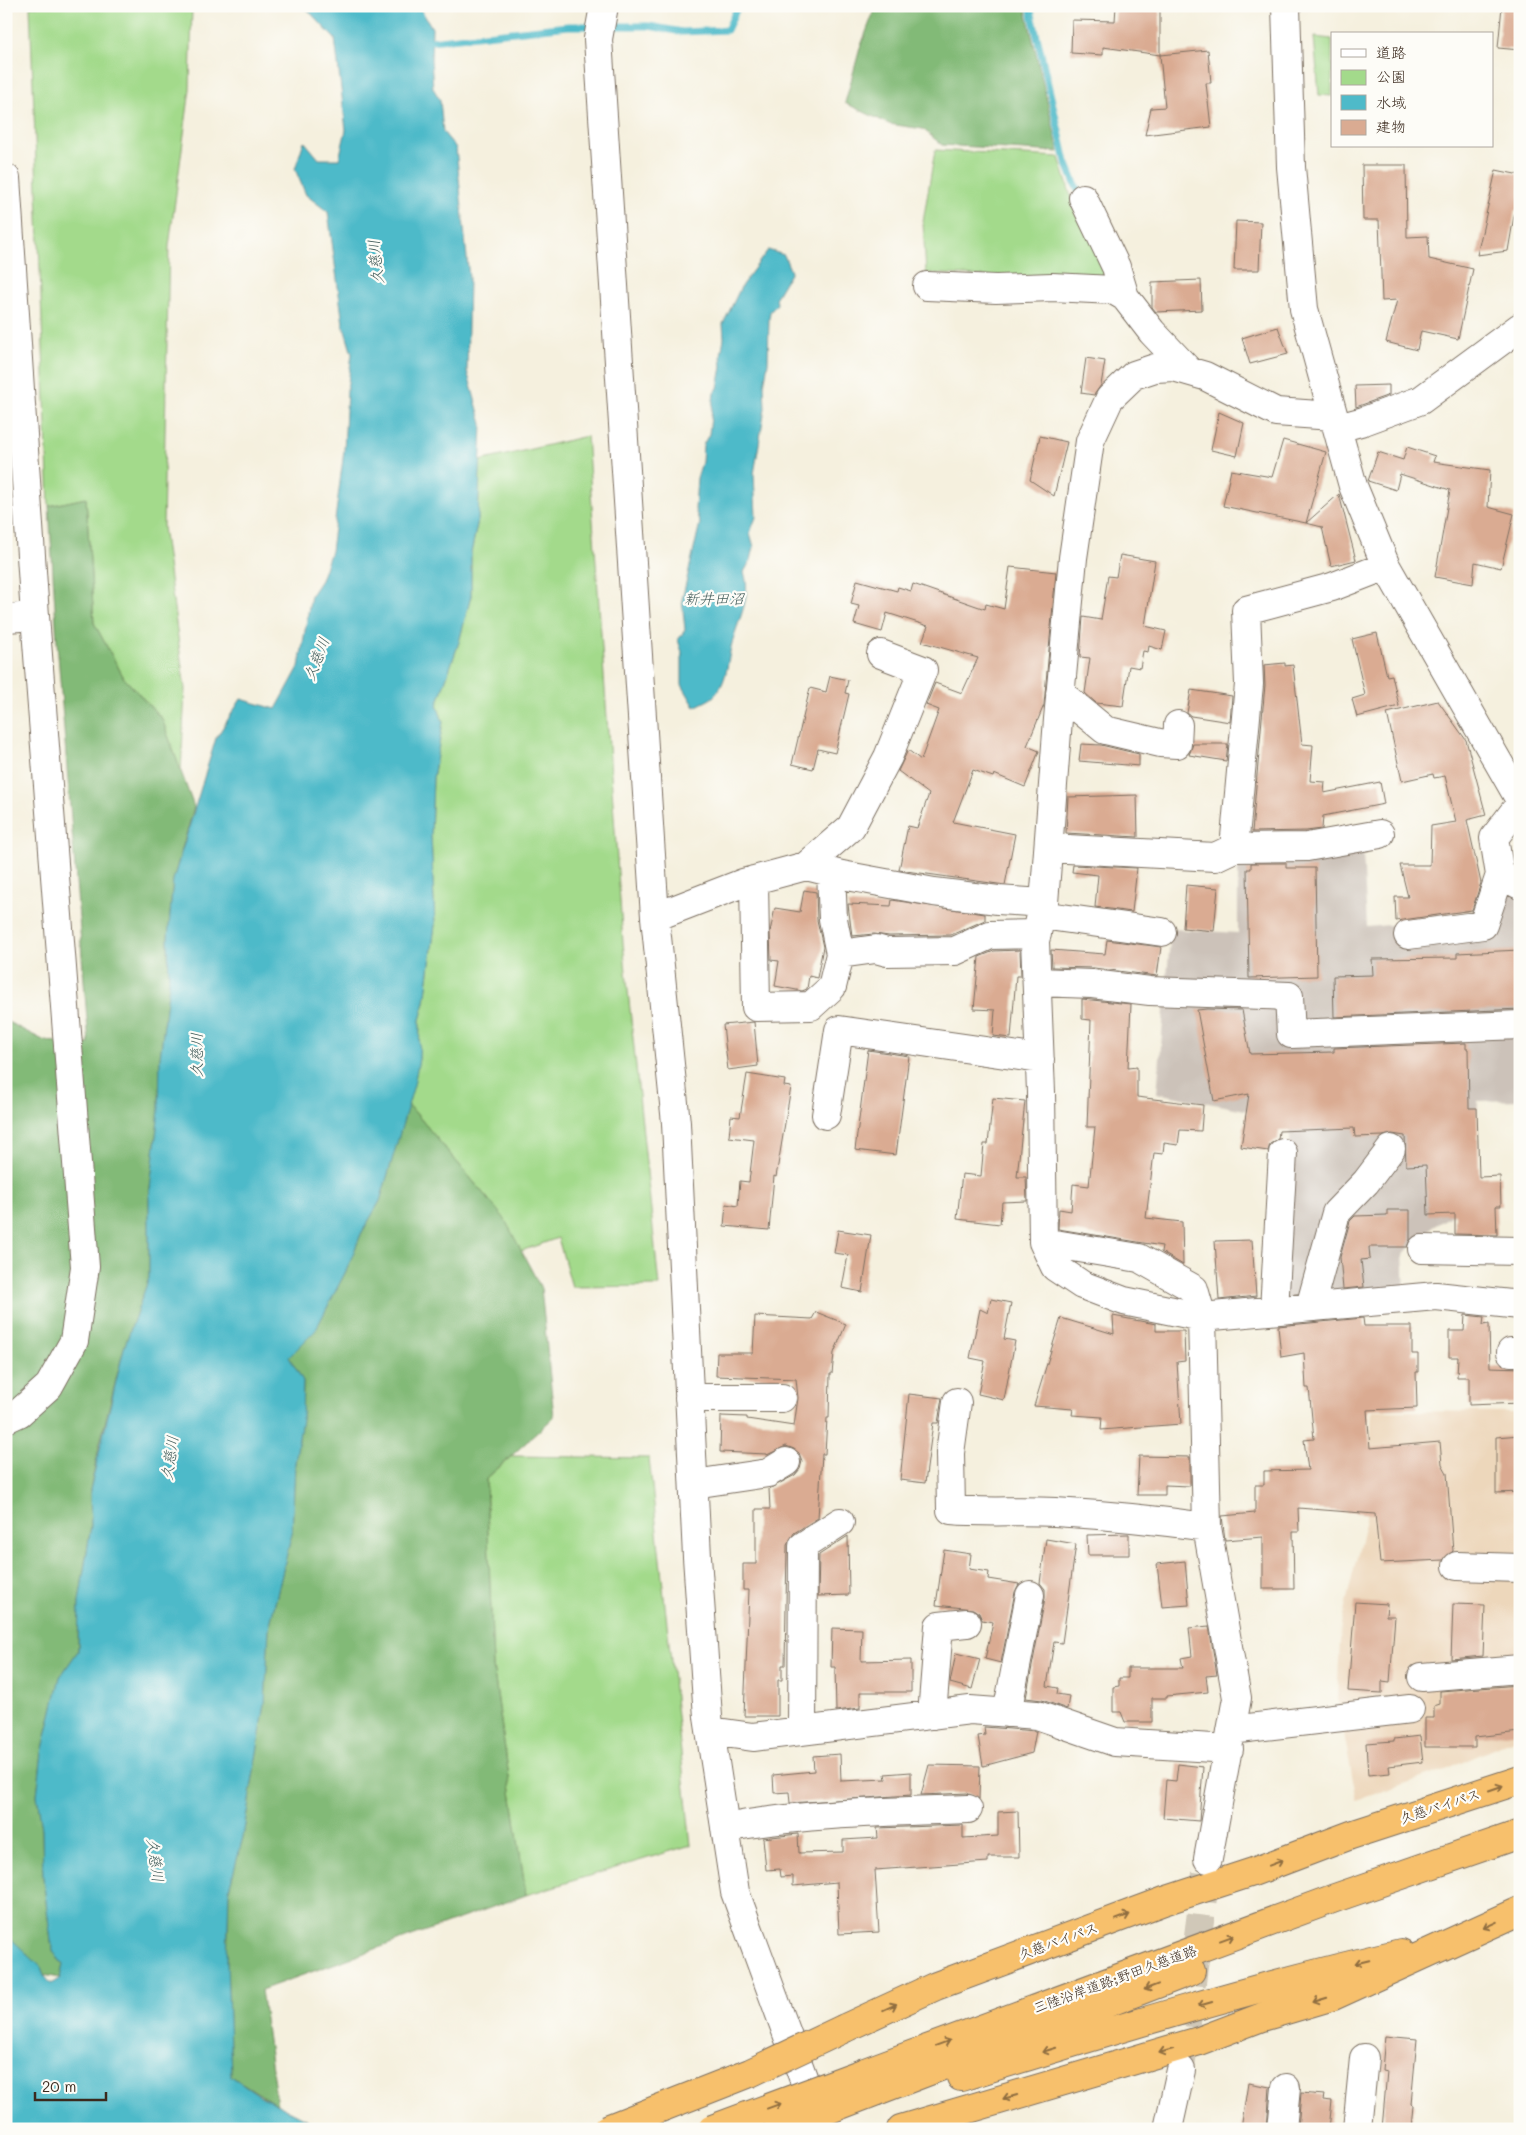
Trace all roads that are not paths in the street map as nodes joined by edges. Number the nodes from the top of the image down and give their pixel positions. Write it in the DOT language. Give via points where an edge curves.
graph roads {
  1 [pos="604,6"];
  2 [pos="1286,6"];
  3 [pos="6,178"];
  4 [pos="1083,198"];
  5 [pos="927,286"];
  6 [pos="1125,297"];
  7 [pos="1520,327"];
  8 [pos="1189,371"];
  9 [pos="1336,422"];
  10 [pos="1386,566"];
  11 [pos="35,616"];
  12 [pos="6,618"];
  13 [pos="881,654"];
  14 [pos="1060,693"];
  15 [pos="1178,725"];
  16 [pos="1520,802"];
  17 [pos="1380,834"];
  18 [pos="1049,848"];
  19 [pos="1234,848"];
  20 [pos="818,869"];
  21 [pos="754,880"];
  22 [pos="1510,880"];
  23 [pos="655,917"];
  24 [pos="1041,917"];
  25 [pos="1162,932"];
  26 [pos="1408,935"];
  27 [pos="840,954"];
  28 [pos="1037,982"];
  29 [pos="1520,1025"];
  30 [pos="1040,1058"];
  31 [pos="826,1115"];
  32 [pos="1391,1149"];
  33 [pos="1283,1153"];
  34 [pos="1043,1242"];
  35 [pos="1422,1249"];
  36 [pos="1520,1251"];
  37 [pos="1520,1305"];
  38 [pos="1310,1306"];
  39 [pos="1274,1310"];
  40 [pos="1202,1317"];
  41 [pos="689,1398"];
  42 [pos="782,1398"];
  43 [pos="957,1402"];
  44 [pos="6,1419"];
  45 [pos="786,1462"];
  46 [pos="694,1484"];
  47 [pos="840,1522"];
  48 [pos="1208,1526"];
  49 [pos="1457,1566"];
  50 [pos="1520,1568"];
  51 [pos="1030,1596"];
  52 [pos="967,1623"];
  53 [pos="1520,1670"];
  54 [pos="1422,1677"];
  55 [pos="1410,1709"];
  56 [pos="1007,1713"];
  57 [pos="932,1716"];
  58 [pos="710,1731"];
  59 [pos="802,1731"];
  60 [pos="1230,1739"];
  61 [pos="1520,1780"];
  62 [pos="968,1809"];
  63 [pos="725,1828"];
  64 [pos="1520,1834"];
  65 [pos="1520,1842"];
  66 [pos="1208,1859"];
  67 [pos="1339,1905"];
  68 [pos="1520,1911"];
  69 [pos="1461,1938"];
  70 [pos="1364,2058"];
  71 [pos="1181,2070"];
  72 [pos="750,2073"];
  73 [pos="1286,2088"];
  74 [pos="875,2089"];
  75 [pos="607,2129"];
  76 [pos="643,2129"];
  77 [pos="712,2129"];
  78 [pos="778,2129"];
  79 [pos="820,2129"];
  80 [pos="901,2129"];
  81 [pos="1168,2129"];
  82 [pos="1282,2129"];
  83 [pos="1357,2129"];
  1 -- 23 [label="street" via="598,39"];
  2 -- 9 [label="street" via="1291,167 1304,309"];
  3 -- 11 [label="street"];
  4 -- 6 [label="street" via="1116,267"];
  5 -- 6 [label="street" via="1113,290"];
  6 -- 8 [label="street"];
  7 -- 9 [label="street" via="1421,400 1364,421"];
  8 -- 9 [label="street" via="1276,412"];
  8 -- 14 [label="street" via="1174,366 1134,375 1110,398 1090,441 1073,558"];
  9 -- 10 [label="street" via="1353,486"];
  10 -- 16 [label="street"];
  10 -- 19 [label="street" via="1332,588 1246,610 1249,684"];
  11 -- 12 [label="street"];
  11 -- 44 [label="street" via="85,1267 74,1341 49,1386 19,1413"];
  13 -- 20 [label="street" via="923,670 888,757 851,827"];
  14 -- 15 [label="street" via="1105,730 1176,744"];
  14 -- 18 [label="street"];
  16 -- 22 [label="street" via="1494,838"];
  17 -- 19 [label="street" via="1307,847"];
  18 -- 19 [label="street" via="1215,857"];
  18 -- 24 [label="street"];
  20 -- 21 [label="street"];
  20 -- 24 [label="street" via="934,892 998,900"];
  20 -- 27 [label="street"];
  21 -- 23 [label="street"];
  21 -- 27 [label="street" via="756,1007 811,1006 832,987"];
  22 -- 26 [label="street" via="1483,925"];
  23 -- 41 [label="street" via="676,1123"];
  24 -- 25 [label="street"];
  24 -- 27 [label="street" via="955,951 887,952 876,949"];
  24 -- 28 [label="street"];
  28 -- 29 [label="street" via="1289,996 1291,1034"];
  28 -- 30 [label="street"];
  30 -- 31 [label="street" via="839,1030"];
  30 -- 34 [label="street"];
  32 -- 38 [label="street" via="1336,1214"];
  33 -- 39 [label="street"];
  34 -- 40 [label="street" via="1055,1268 1082,1285 1124,1301"];
  34 -- 40 [label="street" via="1139,1258 1194,1289"];
  35 -- 36 [label="street"];
  37 -- 38 [label="street" via="1436,1296"];
  38 -- 39 [label="street"];
  39 -- 40 [label="street"];
  40 -- 48 [label="street"];
  41 -- 42 [label="street"];
  41 -- 46 [label="street"];
  43 -- 48 [label="street" via="950,1453 951,1510 1124,1516"];
  45 -- 46 [label="street" via="768,1473"];
  46 -- 58 [label="street"];
  47 -- 59 [label="street" via="803,1546"];
  48 -- 60 [label="street" via="1237,1698"];
  49 -- 50 [label="street"];
  51 -- 56 [label="street"];
  52 -- 57 [label="street" via="940,1626"];
  53 -- 54 [label="street"];
  55 -- 60 [label="street"];
  56 -- 57 [label="street" via="970,1710"];
  56 -- 60 [label="street" via="1036,1715 1115,1742"];
  57 -- 59 [label="street"];
  58 -- 59 [label="street" via="752,1737"];
  58 -- 63 [label="street"];
  60 -- 66 [label="street"];
  72 -- 61 [label="highway, 久慈バイパス, one-way, bridge" via="936,1986 1351,1835"];
  62 -- 63 [label="street" via="855,1813 770,1820"];
  63 -- 79 [label="street" via="735,1892"];
  64 -- 67 [label="highway, 三陸沿岸道路;野田久慈道路"];
  65 -- 67 [label="highway, 三陸沿岸道路;野田久慈道路"];
  67 -- 74 [label="highway, 三陸沿岸道路;野田久慈道路"];
  68 -- 69 [label="highway, one-way"];
  69 -- 74 [label="highway, one-way" via="1316,1972 936,2085"];
  69 -- 80 [label="highway, one-way" via="1333,1996 1262,2017 1199,2041"];
  70 -- 83 [label="street"];
  71 -- 81 [label="street"];
  72 -- 75 [label="highway, 久慈バイパス, bridge"];
  72 -- 76 [label="highway, bridge"];
  73 -- 82 [label="street"];
  77 -- 74 [label="highway, 三陸沿岸道路;野田久慈道路, one-way, bridge"];
  74 -- 78 [label="highway, 三陸沿岸道路;野田久慈道路, bridge"];
  74 -- 79 [label="highway"];
}
